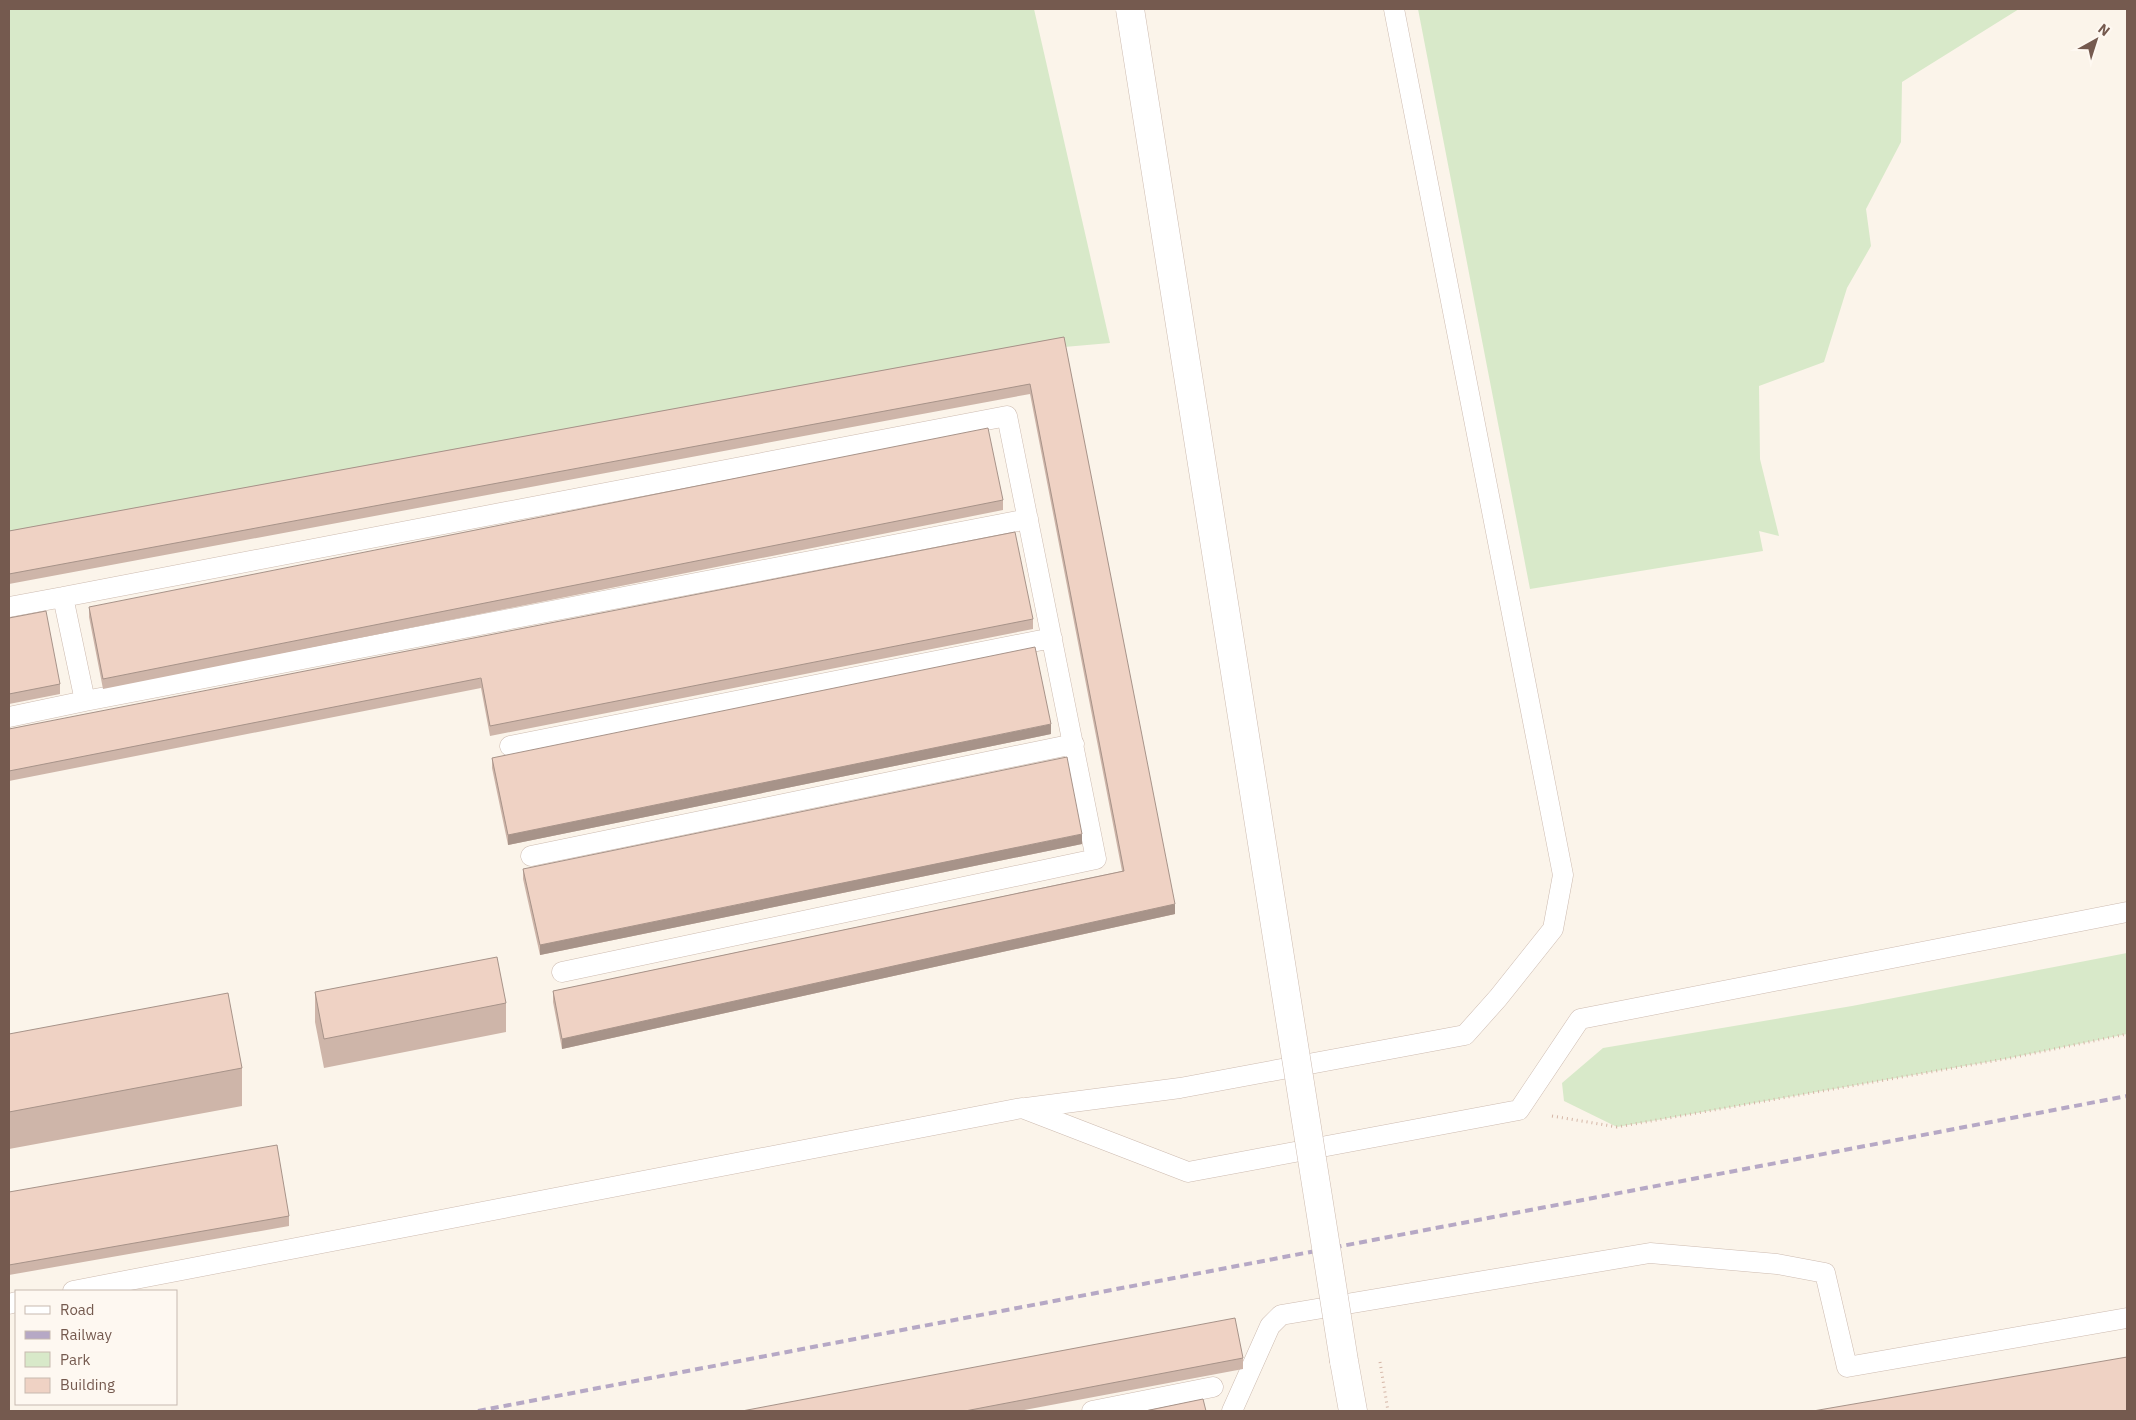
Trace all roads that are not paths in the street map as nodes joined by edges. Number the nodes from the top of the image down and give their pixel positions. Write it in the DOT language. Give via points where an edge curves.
graph roads {
  1 [pos="1130,9"];
  2 [pos="1394,9"];
  3 [pos="1028,519"];
  4 [pos="63,597"];
  5 [pos="9,607"];
  6 [pos="1052,638"];
  7 [pos="85,702"];
  8 [pos="9,716"];
  9 [pos="1074,744"];
  10 [pos="510,746"];
  11 [pos="531,856"];
  12 [pos="2127,912"];
  13 [pos="562,972"];
  14 [pos="1022,1108"];
  15 [pos="78,1290"];
  16 [pos="2127,1318"];
  17 [pos="1213,1387"];
  18 [pos="1092,1411"];
  19 [pos="1232,1411"];
  20 [pos="1353,1411"];
  1 -- 20 [label="street, bridge"];
  2 -- 14 [label="lane" via="1563,875 1553,929 1465,1035 1180,1088"];
  3 -- 4 [label="lane" via="1007,416"];
  3 -- 6 [label="lane"];
  3 -- 7 [label="lane"];
  4 -- 5 [label="lane"];
  4 -- 7 [label="lane"];
  6 -- 9 [label="lane"];
  6 -- 10 [label="lane"];
  7 -- 8 [label="lane"];
  9 -- 11 [label="lane"];
  9 -- 13 [label="lane" via="1096,859"];
  12 -- 14 [label="lane" via="1580,1019 1519,1110 1188,1172"];
  14 -- 15 [label="lane"];
  16 -- 19 [label="lane" via="1847,1367 1824,1273 1777,1264 1650,1254 1281,1315 1270,1326"];
  17 -- 18 [label="lane"];
}
